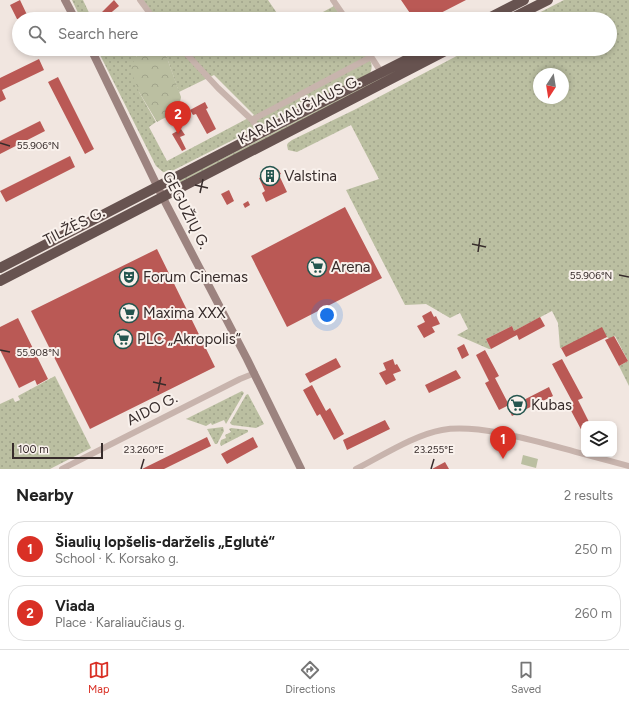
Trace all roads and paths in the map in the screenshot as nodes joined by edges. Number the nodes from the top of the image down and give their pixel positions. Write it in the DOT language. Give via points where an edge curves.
graph roads {
  1 [pos="65,0"];
  2 [pos="140,0"];
  3 [pos="332,0"];
  4 [pos="524,0"];
  5 [pos="548,0"];
  6 [pos="71,12"];
  7 [pos="149,12"];
  8 [pos="341,12"];
  9 [pos="501,12"];
  10 [pos="524,12"];
  11 [pos="94,56"];
  12 [pos="188,56"];
  13 [pos="415,56"];
  14 [pos="436,56"];
  15 [pos="371,57"];
  16 [pos="382,73"];
  17 [pos="387,81"];
  18 [pos="252,120"];
  19 [pos="261,133"];
  20 [pos="157,187"];
  21 [pos="163,198"];
  22 [pos="0,268"];
  23 [pos="0,281"];
  24 [pos="255,373"];
  25 [pos="581,453"];
  26 [pos="595,457"];
  27 [pos="629,466"];
  28 [pos="62,469"];
  29 [pos="302,469"];
  30 [pos="356,469"];
  1 -- 6 [label="main road"];
  2 -- 7 [label="street"];
  3 -- 8 [label="street"];
  4 -- 9 [label="highway"];
  5 -- 10 [label="highway"];
  11 -- 20 [label="main road, GEGUŽIŲ G."];
  12 -- 18 [label="street, KARALIAUČIAUS G."];
  13 -- 16 [label="highway, KARALIAUČIAUS G."];
  14 -- 17 [label="highway, KARALIAUČIAUS G."];
  15 -- 16 [label="street"];
  15 -- 18 [label="street"];
  16 -- 17 [label="street"];
  16 -- 19 [label="highway, KARALIAUČIAUS G."];
  17 -- 21 [label="highway, KARALIAUČIAUS G."];
  18 -- 19 [label="street, KARALIAUČIAUS G."];
  19 -- 20 [label="highway, KARALIAUČIAUS G."];
  20 -- 21 [label="main road, GEGUŽIŲ G."];
  20 -- 22 [label="highway, TILŽĖS G."];
  21 -- 23 [label="highway, TILŽĖS G."];
  21 -- 24 [label="main road, GEGUŽIŲ G."];
  24 -- 28 [label="street, AIDO G."];
  24 -- 29 [label="main road, GEGUŽIŲ G."];
  25 -- 30 [label="street" via="493,432 450,429 419,437"];
  26 -- 27 [label="street"];
}
